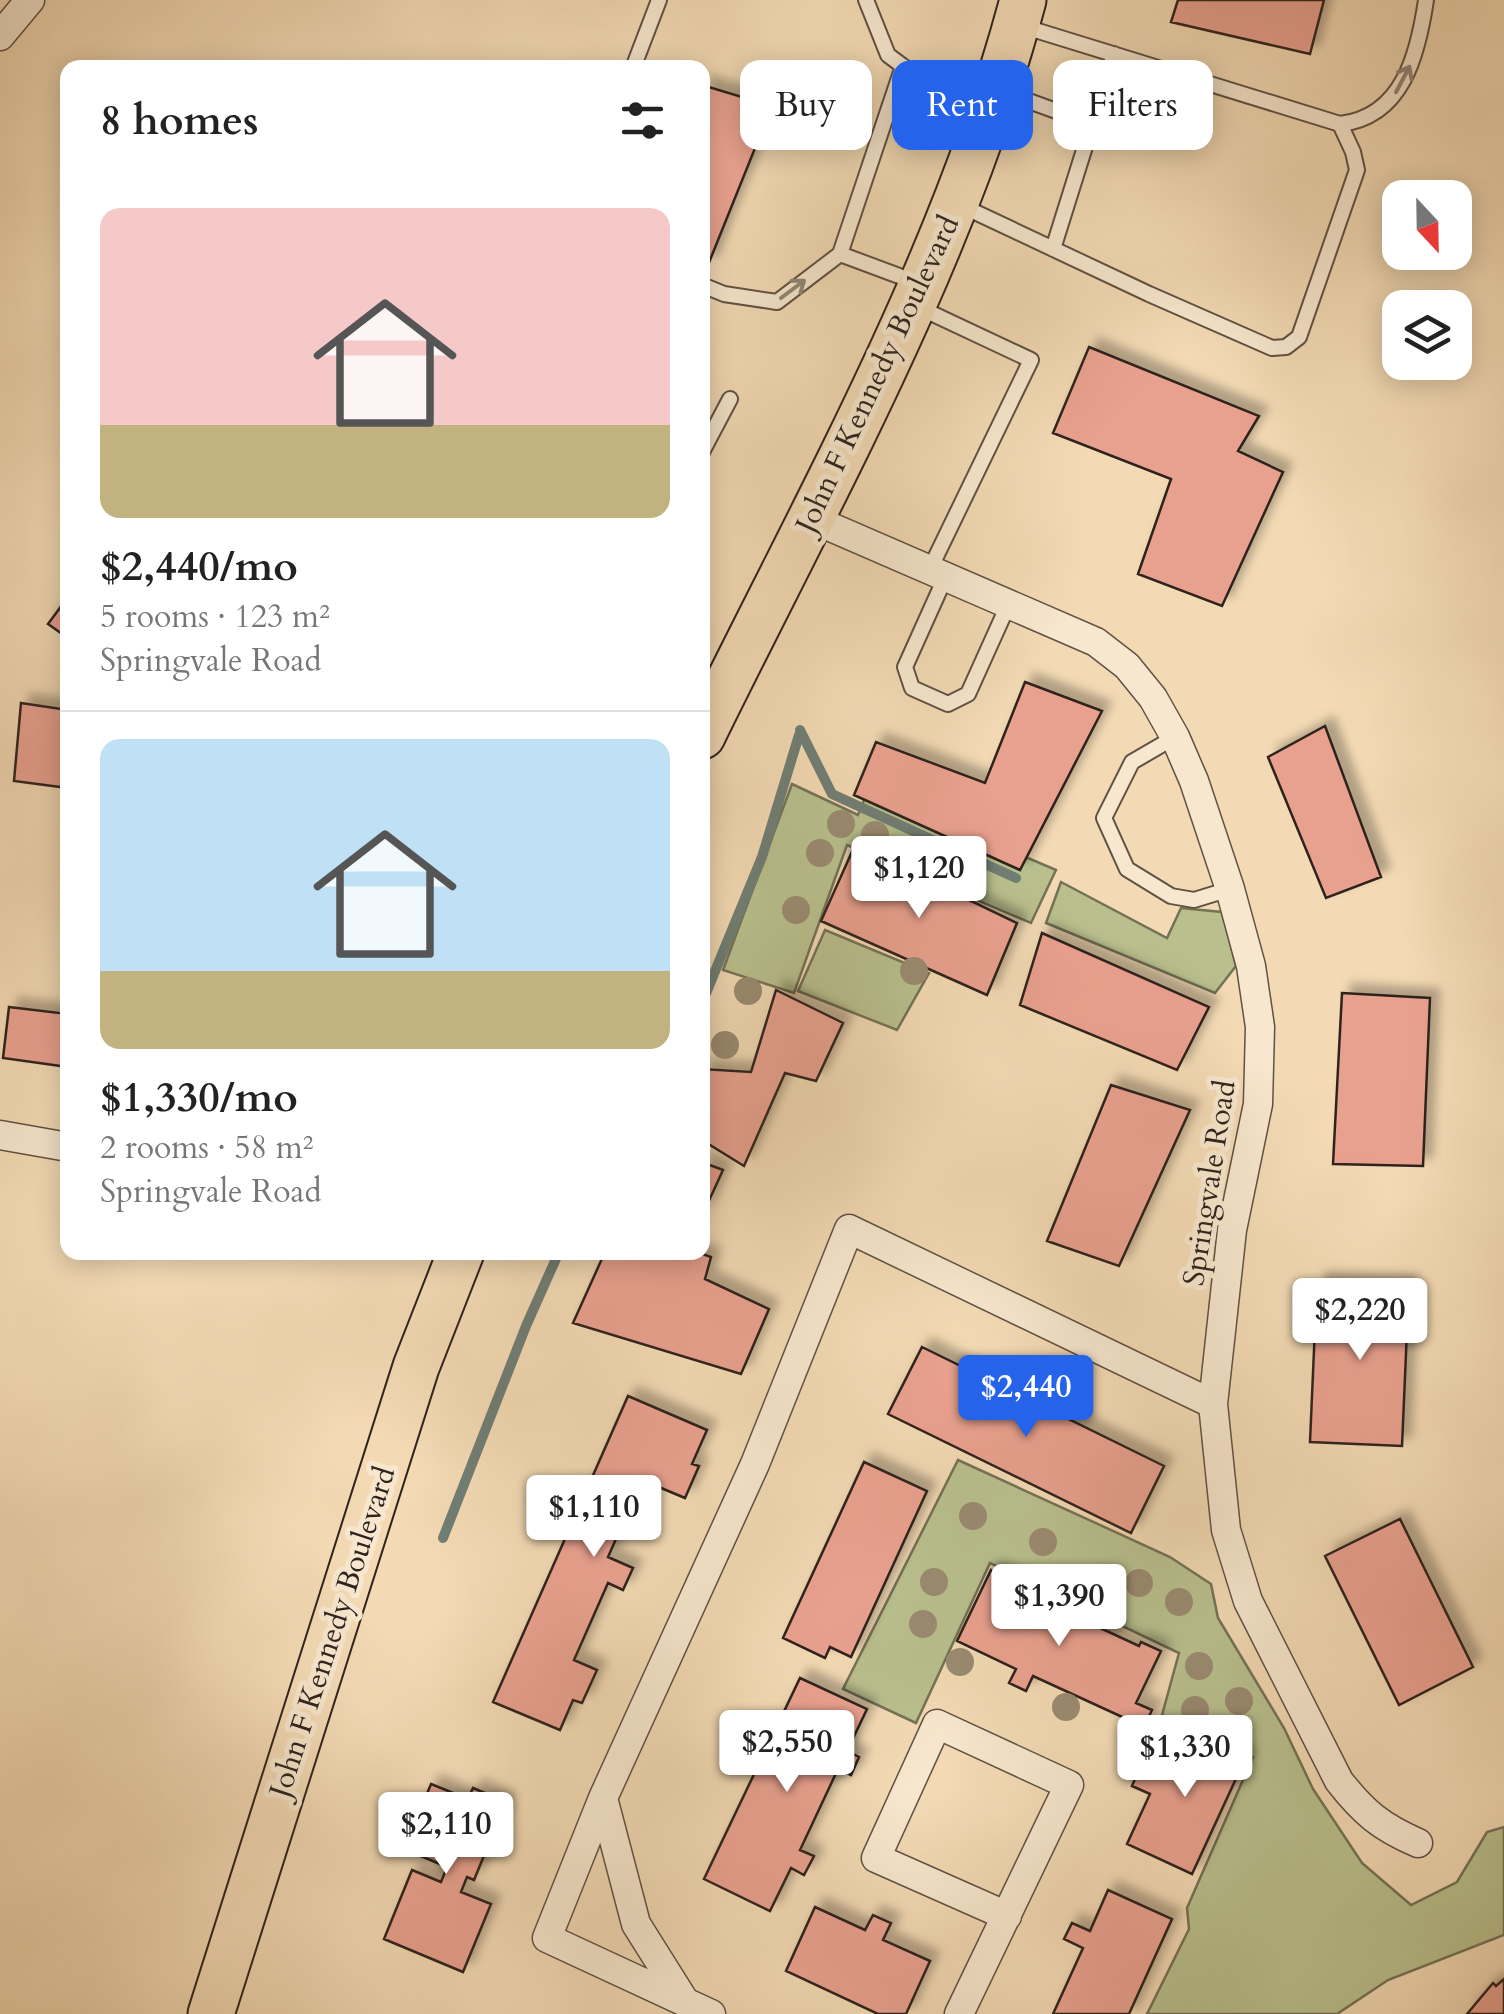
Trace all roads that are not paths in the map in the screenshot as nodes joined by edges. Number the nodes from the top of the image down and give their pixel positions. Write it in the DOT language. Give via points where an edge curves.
graph roads {
  1 [pos="659,0"];
  2 [pos="866,0"];
  3 [pos="1426,0"];
  4 [pos="19,4"];
  5 [pos="1019,12"];
  6 [pos="0,36"];
  7 [pos="1114,54"];
  8 [pos="635,60"];
  9 [pos="895,60"];
  10 [pos="1005,60"];
  11 [pos="1112,60"];
  12 [pos="892,99"];
  13 [pos="1340,124"];
  14 [pos="975,150"];
  15 [pos="1084,150"];
  16 [pos="956,203"];
  17 [pos="1053,249"];
  18 [pos="840,254"];
  19 [pos="710,288"];
  20 [pos="919,295"];
  21 [pos="730,398"];
  22 [pos="710,437"];
  23 [pos="810,518"];
  24 [pos="937,574"];
  25 [pos="1009,603"];
  26 [pos="710,709"];
  27 [pos="1175,737"];
  28 [pos="1230,889"];
  29 [pos="0,1135"];
  30 [pos="60,1146"];
  31 [pos="458,1260"];
  32 [pos="1212,1404"];
  33 [pos="603,1798"];
  34 [pos="1418,1843"];
  35 [pos="1007,1916"];
  36 [pos="698,2008"];
  37 [pos="212,2014"];
  38 [pos="958,2014"];
  1 -- 8 [label="lane"];
  2 -- 9 [label="lane"];
  13 -- 3 [label="lane, one-way" via="1385,108 1406,78"];
  4 -- 6 [label="street"];
  5 -- 7 [label="lane"];
  5 -- 10 [label="main road, John F Kennedy Boulevard"];
  7 -- 11 [label="lane"];
  7 -- 13 [label="lane"];
  12 -- 18 [label="lane"];
  13 -- 17 [label="lane" via="1356,170 1298,336 1286,346 1272,348"];
  14 -- 16 [label="main road, John F Kennedy Boulevard"];
  15 -- 17 [label="lane"];
  16 -- 17 [label="lane"];
  16 -- 20 [label="main road, John F Kennedy Boulevard"];
  19 -- 18 [label="lane, one-way" via="777,302"];
  18 -- 20 [label="lane"];
  20 -- 23 [label="main road, John F Kennedy Boulevard"];
  20 -- 24 [label="lane" via="1031,360"];
  21 -- 22 [label="lane"];
  23 -- 24 [label="street, Springvale Road"];
  23 -- 26 [label="main road, John F Kennedy Boulevard"];
  24 -- 25 [label="street, Springvale Road"];
  24 -- 25 [label="lane" via="905,667 912,688 948,704 968,694"];
  25 -- 27 [label="street, Springvale Road" via="1096,642 1127,666"];
  27 -- 28 [label="street, Springvale Road"];
  27 -- 28 [label="lane" via="1132,762 1104,818 1127,869 1171,896 1194,900"];
  28 -- 32 [label="street, Springvale Road" via="1250,966 1260,1058"];
  29 -- 30 [label="street"];
  31 -- 37 [label="main road, John F Kennedy Boulevard" via="416,1367"];
  32 -- 33 [label="street" via="849,1229 755,1464"];
  32 -- 34 [label="street, Springvale Road" via="1226,1530 1248,1601 1358,1806"];
  33 -- 36 [label="street" via="636,1924"];
  33 -- 36 [label="street" via="547,1938"];
  35 -- 35 [label="street" via="1069,1784 937,1724 876,1858"];
  35 -- 38 [label="street"];
}
